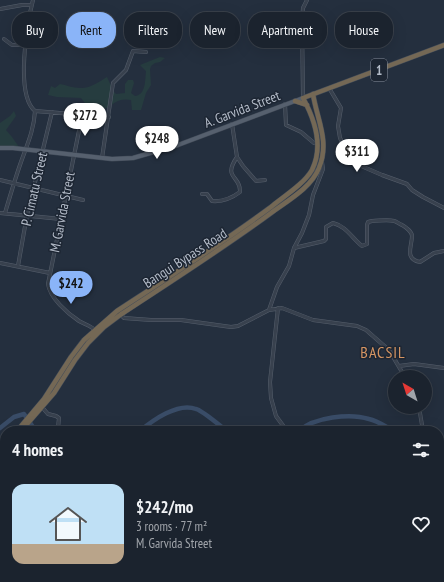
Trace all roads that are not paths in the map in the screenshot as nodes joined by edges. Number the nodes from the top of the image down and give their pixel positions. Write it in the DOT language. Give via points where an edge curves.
graph roads {
  1 [pos="33,0"];
  2 [pos="308,0"];
  3 [pos="32,5"];
  4 [pos="0,10"];
  5 [pos="31,12"];
  6 [pos="4,39"];
  7 [pos="12,45"];
  8 [pos="444,45"];
  9 [pos="26,48"];
  10 [pos="146,52"];
  11 [pos="326,89"];
  12 [pos="313,94"];
  13 [pos="303,98"];
  14 [pos="295,101"];
  15 [pos="285,104"];
  16 [pos="315,104"];
  17 [pos="307,106"];
  18 [pos="34,111"];
  19 [pos="52,112"];
  20 [pos="82,116"];
  21 [pos="109,118"];
  22 [pos="317,122"];
  23 [pos="232,124"];
  24 [pos="314,143"];
  25 [pos="0,148"];
  26 [pos="25,150"];
  27 [pos="42,151"];
  28 [pos="74,155"];
  29 [pos="237,157"];
  30 [pos="102,158"];
  31 [pos="321,161"];
  32 [pos="0,180"];
  33 [pos="265,180"];
  34 [pos="14,183"];
  35 [pos="34,188"];
  36 [pos="202,194"];
  37 [pos="66,195"];
  38 [pos="83,200"];
  39 [pos="444,208"];
  40 [pos="0,213"];
  41 [pos="5,213"];
  42 [pos="27,216"];
  43 [pos="62,219"];
  44 [pos="294,248"];
  45 [pos="444,251"];
  46 [pos="0,263"];
  47 [pos="18,266"];
  48 [pos="50,274"];
  49 [pos="278,308"];
  50 [pos="269,310"];
  51 [pos="118,313"];
  52 [pos="96,332"];
  53 [pos="399,366"];
  54 [pos="444,368"];
  55 [pos="401,370"];
  56 [pos="41,406"];
  57 [pos="419,414"];
  58 [pos="24,425"];
  59 [pos="58,426"];
  60 [pos="283,426"];
  61 [pos="422,426"];
  1 -- 3 [label="street"];
  2 -- 13 [label="street" via="303,8 302,22"];
  3 -- 4 [label="street"];
  3 -- 5 [label="street"];
  6 -- 7 [label="street"];
  8 -- 11 [label="highway, 1"];
  9 -- 18 [label="street" via="24,88 26,98"];
  10 -- 21 [label="street" via="133,52 126,70 113,83"];
  11 -- 12 [label="highway, 1"];
  11 -- 16 [label="highway" via="318,96"];
  11 -- 39 [label="street" via="341,108 338,126 340,138 352,162 407,184 412,190"];
  12 -- 13 [label="highway, 1"];
  12 -- 16 [label="highway, Bangui Bypass Road"];
  13 -- 14 [label="main road, A. Garvida Street / 1"];
  13 -- 17 [label="highway, Bangui Bypass Road"];
  14 -- 15 [label="main road, A. Garvida Street / 1"];
  14 -- 17 [label="highway"];
  15 -- 23 [label="main road, A. Garvida Street / 1"];
  15 -- 24 [label="street" via="286,125"];
  16 -- 22 [label="highway, Bangui Bypass Road"];
  17 -- 22 [label="highway, Bangui Bypass Road"];
  18 -- 19 [label="street"];
  18 -- 26 [label="street" via="34,126"];
  19 -- 20 [label="street"];
  19 -- 27 [label="street, P. Cimatu Street"];
  20 -- 21 [label="street"];
  20 -- 28 [label="street, M. Garvida Street"];
  21 -- 30 [label="street"];
  22 -- 31 [label="highway, Bangui Bypass Road" via="324,141"];
  22 -- 51 [label="highway, Bangui Bypass Road" via="316,158 311,171 301,182 243,228"];
  23 -- 29 [label="street"];
  23 -- 30 [label="main road, A. Garvida Street / 1" via="143,156"];
  25 -- 26 [label="main road, A. Garvida Street / 1"];
  26 -- 27 [label="main road, A. Garvida Street / 1"];
  26 -- 34 [label="street"];
  27 -- 28 [label="main road, A. Garvida Street / 1"];
  27 -- 35 [label="street, P. Cimatu Street"];
  28 -- 30 [label="main road, A. Garvida Street / 1"];
  28 -- 37 [label="street, M. Garvida Street"];
  29 -- 33 [label="street" via="256,181"];
  29 -- 36 [label="street" via="231,170 240,192 219,201"];
  31 -- 44 [label="street" via="322,174 309,215"];
  31 -- 51 [label="highway, Bangui Bypass Road" via="312,180 290,199 226,245"];
  32 -- 34 [label="street"];
  34 -- 35 [label="street"];
  34 -- 41 [label="street"];
  35 -- 37 [label="street"];
  35 -- 42 [label="street, P. Cimatu Street"];
  37 -- 38 [label="street"];
  37 -- 43 [label="street, M. Garvida Street"];
  40 -- 41 [label="street"];
  41 -- 42 [label="street"];
  42 -- 43 [label="street"];
  42 -- 47 [label="street, P. Cimatu Street"];
  43 -- 48 [label="street, M. Garvida Street"];
  44 -- 45 [label="street" via="324,241 326,227 333,223 341,226 362,246 366,246 368,222 395,221 411,233 411,256 416,261 420,262 434,253"];
  44 -- 50 [label="street" via="289,266 277,287"];
  46 -- 47 [label="street"];
  47 -- 48 [label="street"];
  48 -- 52 [label="street, M. Garvida Street" via="48,287 55,298 74,318"];
  49 -- 50 [label="street"];
  49 -- 53 [label="street" via="313,320 361,327 389,350"];
  49 -- 60 [label="street" via="270,382 276,416"];
  50 -- 51 [label="street" via="231,327 181,320 124,318"];
  51 -- 52 [label="highway, Bangui Bypass Road"];
  52 -- 56 [label="highway, Bangui Bypass Road" via="54,393"];
  53 -- 54 [label="street" via="414,364"];
  53 -- 55 [label="street"];
  56 -- 58 [label="highway, Bangui Bypass Road"];
  56 -- 59 [label="street" via="48,414 59,418"];
  57 -- 61 [label="street"];
}
